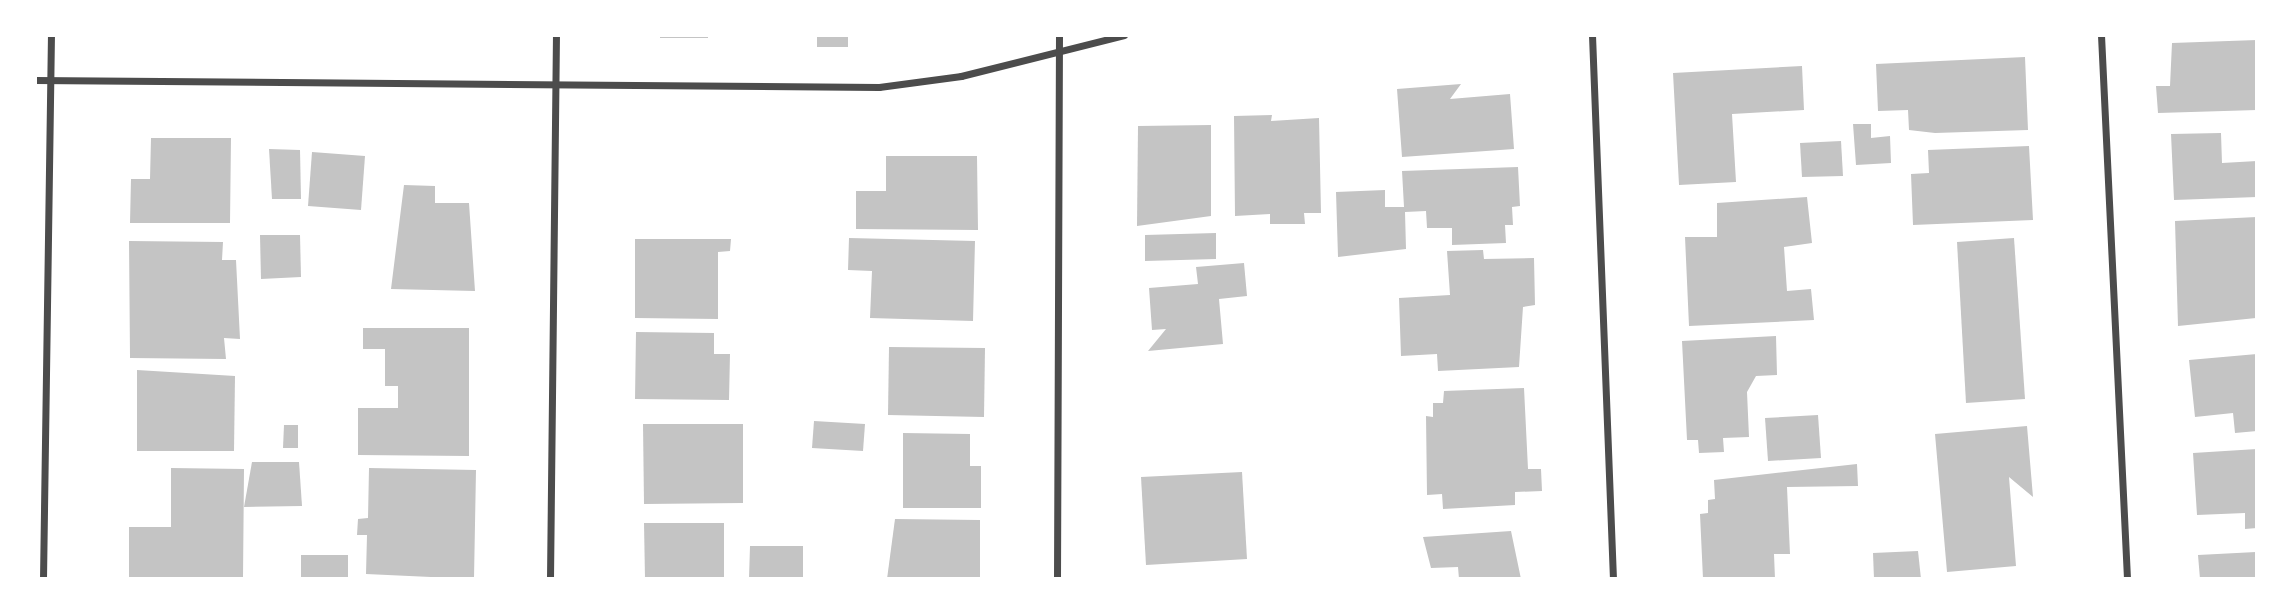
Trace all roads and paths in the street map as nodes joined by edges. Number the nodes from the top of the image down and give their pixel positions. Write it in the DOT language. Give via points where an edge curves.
graph roads {
  1 [pos="51,35"];
  2 [pos="556,35"];
  3 [pos="1059,35"];
  4 [pos="1124,35"];
  5 [pos="1592,35"];
  6 [pos="2101,35"];
  7 [pos="1059,52"];
  8 [pos="35,80"];
  9 [pos="51,80"];
  10 [pos="556,86"];
  11 [pos="43,579"];
  12 [pos="550,579"];
  13 [pos="1058,579"];
  14 [pos="1613,579"];
  15 [pos="2127,579"];
  1 -- 9 [label="street"];
  2 -- 10 [label="street"];
  3 -- 7 [label="street"];
  4 -- 7 [label="street"];
  5 -- 14 [label="street"];
  6 -- 15 [label="street"];
  7 -- 10 [label="street" via="961,76 879,86"];
  7 -- 13 [label="street"];
  8 -- 9 [label="street"];
  9 -- 10 [label="street"];
  9 -- 11 [label="street"];
  10 -- 12 [label="street"];
}
